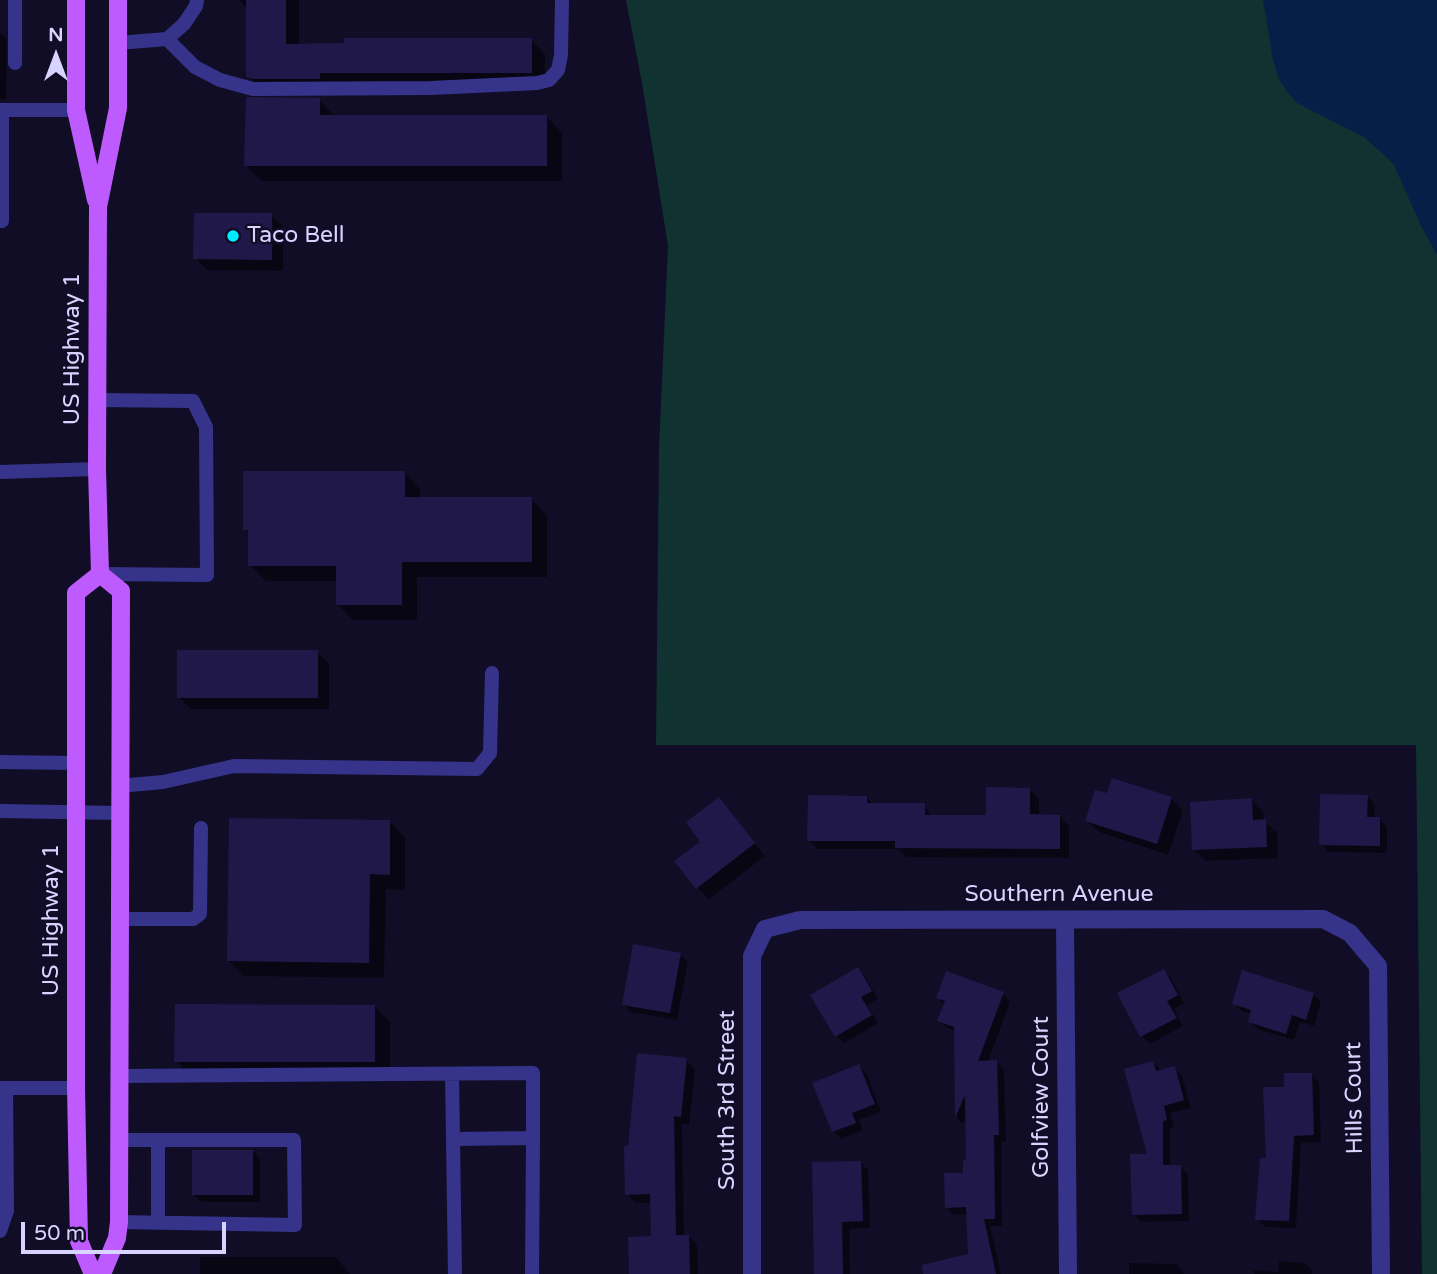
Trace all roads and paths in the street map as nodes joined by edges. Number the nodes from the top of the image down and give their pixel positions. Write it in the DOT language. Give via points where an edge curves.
graph roads {
  1 [pos="15,0"];
  2 [pos="76,0"];
  3 [pos="118,0"];
  4 [pos="197,0"];
  5 [pos="562,0"];
  6 [pos="167,39"];
  7 [pos="118,43"];
  8 [pos="15,63"];
  9 [pos="1,110"];
  10 [pos="76,110"];
  11 [pos="98,207"];
  12 [pos="0,220"];
  13 [pos="97,400"];
  14 [pos="97,469"];
  15 [pos="0,472"];
  16 [pos="100,574"];
  17 [pos="492,673"];
  18 [pos="0,762"];
  19 [pos="76,763"];
  20 [pos="119,786"];
  21 [pos="0,811"];
  22 [pos="76,812"];
  23 [pos="119,813"];
  24 [pos="201,828"];
  25 [pos="119,919"];
  26 [pos="1065,920"];
  27 [pos="765,929"];
  28 [pos="1350,933"];
  29 [pos="452,1074"];
  30 [pos="119,1076"];
  31 [pos="3,1087"];
  32 [pos="76,1088"];
  33 [pos="533,1138"];
  34 [pos="453,1139"];
  35 [pos="119,1140"];
  36 [pos="158,1140"];
  37 [pos="119,1222"];
  38 [pos="158,1222"];
  39 [pos="0,1231"];
  40 [pos="93,1274"];
  41 [pos="102,1274"];
  42 [pos="455,1274"];
  43 [pos="532,1274"];
  44 [pos="752,1274"];
  45 [pos="1068,1274"];
  46 [pos="1381,1274"];
  1 -- 8 [label="lane"];
  2 -- 10 [label="main road, US Highway 1"];
  3 -- 7 [label="main road, US Highway 1"];
  4 -- 6 [label="lane" via="184,24"];
  5 -- 6 [label="lane" via="558,70 549,80 537,83 253,89 195,67"];
  6 -- 7 [label="lane"];
  7 -- 11 [label="main road, US Highway 1" via="118,108"];
  9 -- 10 [label="lane"];
  9 -- 12 [label="lane"];
  10 -- 11 [label="main road, US Highway 1"];
  11 -- 13 [label="main road, US Highway 1"];
  13 -- 14 [label="main road, US Highway 1"];
  13 -- 16 [label="lane" via="193,401 206,427 207,575"];
  14 -- 15 [label="lane"];
  14 -- 16 [label="main road, US Highway 1"];
  16 -- 19 [label="main road, US Highway 1" via="76,593"];
  16 -- 20 [label="main road" via="121,591"];
  17 -- 20 [label="lane" via="489,753 477,769 234,766 163,782"];
  18 -- 19 [label="lane"];
  19 -- 22 [label="main road, US Highway 1"];
  20 -- 23 [label="main road"];
  21 -- 22 [label="lane"];
  22 -- 23 [label="lane"];
  22 -- 32 [label="main road, US Highway 1"];
  23 -- 25 [label="main road"];
  24 -- 25 [label="lane" via="200,915 192,919"];
  25 -- 30 [label="main road"];
  26 -- 27 [label="street, Southern Avenue" via="800,919"];
  26 -- 28 [label="street, Southern Avenue" via="1322,919"];
  26 -- 45 [label="street, Golfview Court"];
  27 -- 44 [label="street, South 3rd Street" via="752,956"];
  28 -- 46 [label="street, Hills Court" via="1378,966"];
  29 -- 30 [label="lane"];
  29 -- 33 [label="lane" via="533,1073"];
  29 -- 34 [label="lane"];
  30 -- 35 [label="main road"];
  31 -- 32 [label="lane"];
  31 -- 39 [label="lane" via="7,1211"];
  32 -- 40 [label="main road, US Highway 1" via="79,1241"];
  33 -- 34 [label="lane"];
  33 -- 43 [label="lane"];
  34 -- 42 [label="lane"];
  35 -- 36 [label="lane"];
  35 -- 37 [label="main road"];
  36 -- 38 [label="lane"];
  36 -- 38 [label="lane" via="294,1140 295,1225"];
  37 -- 38 [label="lane"];
  37 -- 41 [label="main road"];
}
